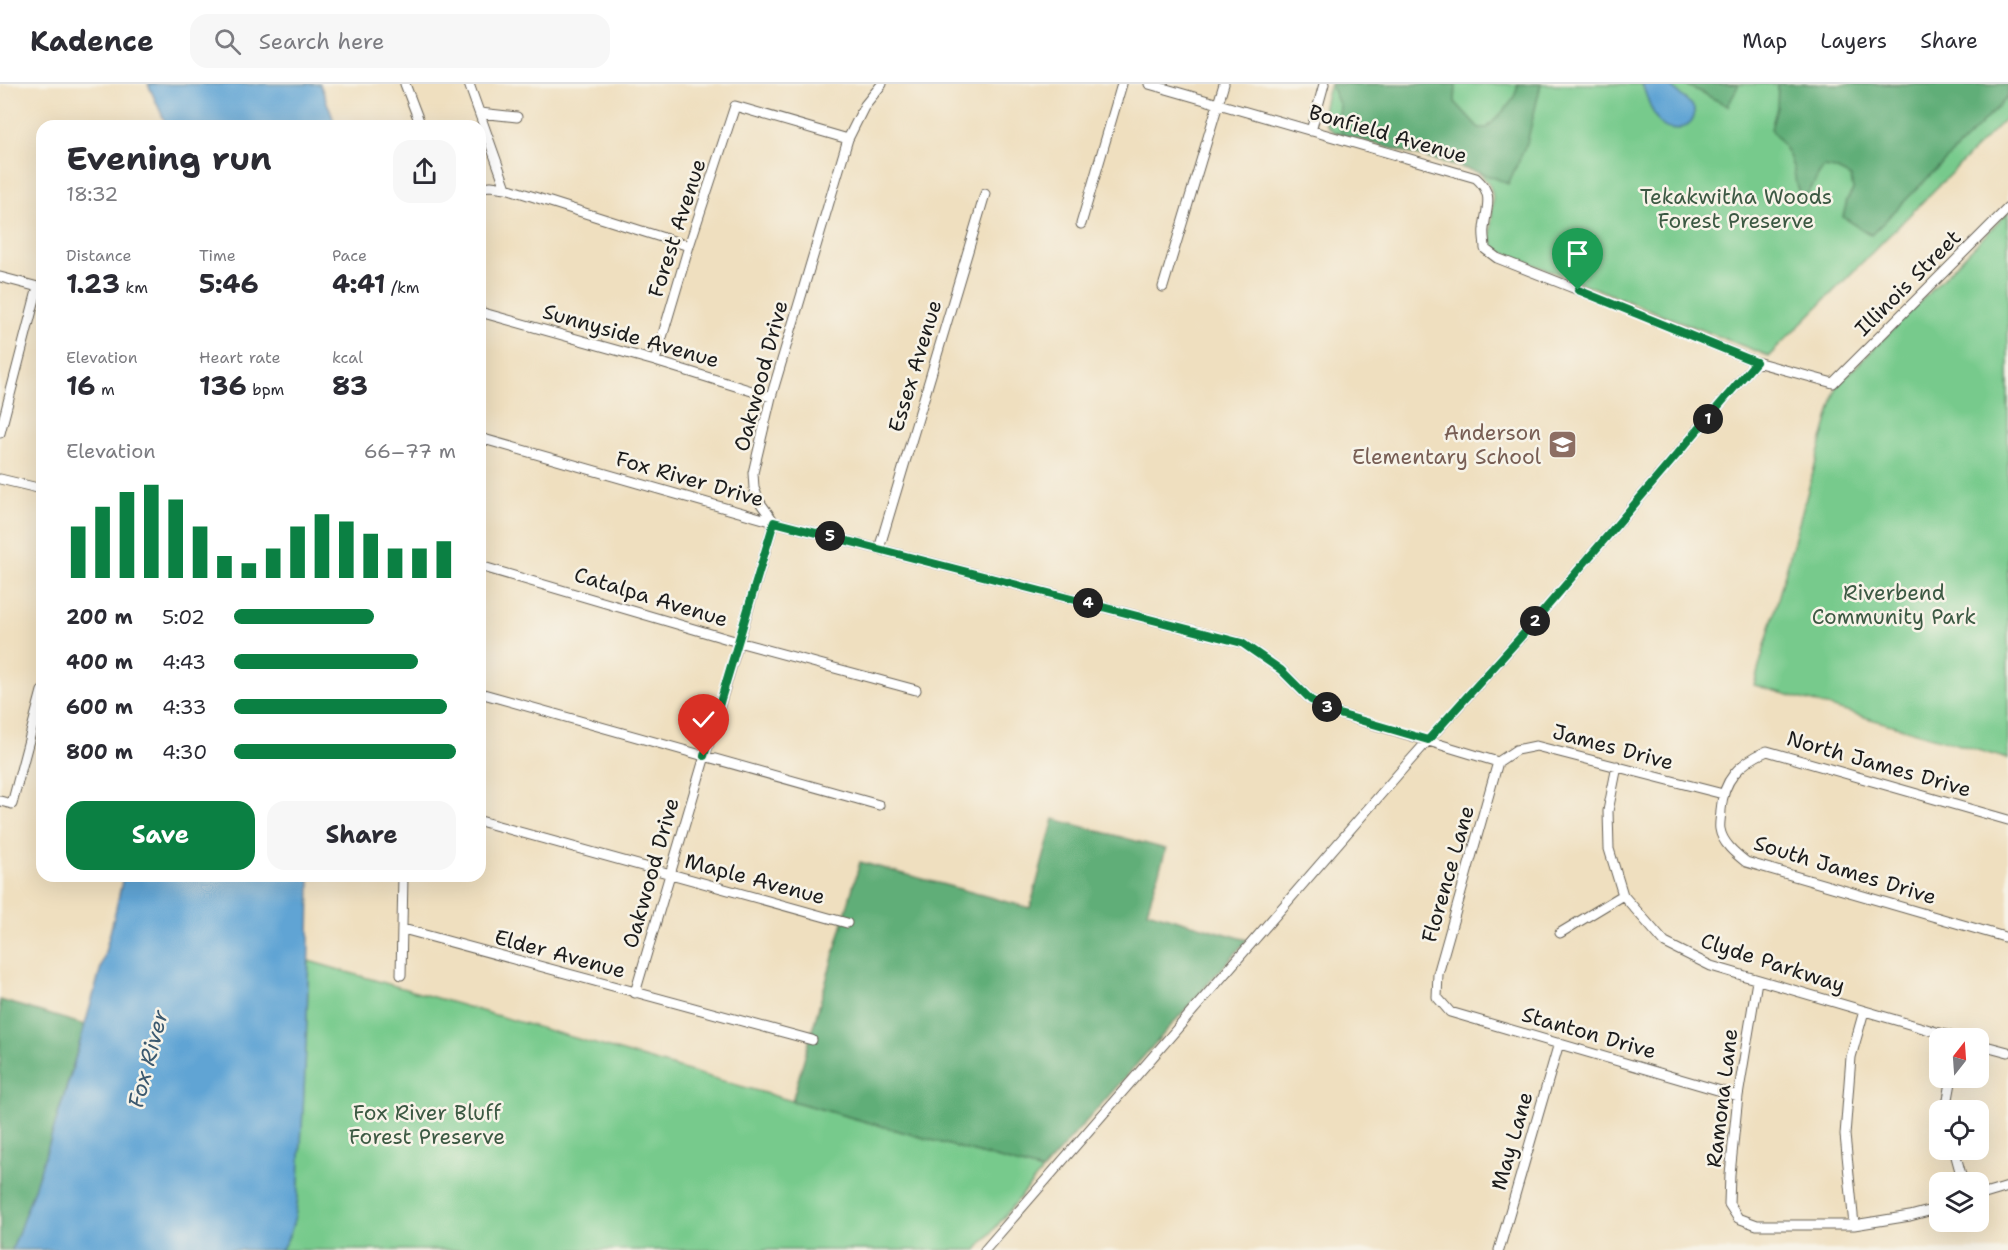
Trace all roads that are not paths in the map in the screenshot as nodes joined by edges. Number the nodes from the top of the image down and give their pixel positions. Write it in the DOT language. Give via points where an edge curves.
graph roads {
  1 [pos="405,84"];
  2 [pos="469,84"];
  3 [pos="882,84"];
  4 [pos="1122,84"];
  5 [pos="1149,84"];
  6 [pos="1224,84"];
  7 [pos="1324,84"];
  8 [pos="1218,104"];
  9 [pos="480,113"];
  10 [pos="517,117"];
  11 [pos="419,120"];
  12 [pos="482,120"];
  13 [pos="486,130"];
  14 [pos="1311,131"];
  15 [pos="848,139"];
  16 [pos="486,186"];
  17 [pos="506,188"];
  18 [pos="985,194"];
  19 [pos="2008,208"];
  20 [pos="1081,224"];
  21 [pos="689,246"];
  22 [pos="0,277"];
  23 [pos="36,286"];
  24 [pos="1163,287"];
  25 [pos="36,302"];
  26 [pos="486,314"];
  27 [pos="655,361"];
  28 [pos="1756,362"];
  29 [pos="771,397"];
  30 [pos="0,433"];
  31 [pos="486,440"];
  32 [pos="0,479"];
  33 [pos="36,488"];
  34 [pos="774,522"];
  35 [pos="879,549"];
  36 [pos="486,568"];
  37 [pos="738,642"];
  38 [pos="916,690"];
  39 [pos="486,695"];
  40 [pos="36,714"];
  41 [pos="1428,740"];
  42 [pos="704,756"];
  43 [pos="1498,762"];
  44 [pos="1617,766"];
  45 [pos="1722,794"];
  46 [pos="0,801"];
  47 [pos="879,805"];
  48 [pos="2008,820"];
  49 [pos="486,823"];
  50 [pos="671,875"];
  51 [pos="403,882"];
  52 [pos="1623,895"];
  53 [pos="847,923"];
  54 [pos="403,929"];
  55 [pos="1560,933"];
  56 [pos="2008,938"];
  57 [pos="400,975"];
  58 [pos="1756,981"];
  59 [pos="635,993"];
  60 [pos="1437,997"];
  61 [pos="1864,1011"];
  62 [pos="1929,1030"];
  63 [pos="812,1040"];
  64 [pos="1559,1043"];
  65 [pos="1989,1047"];
  66 [pos="2008,1052"];
  67 [pos="1738,1096"];
  68 [pos="2008,1187"];
  69 [pos="1989,1193"];
  70 [pos="1929,1211"];
  71 [pos="1854,1225"];
  72 [pos="985,1250"];
  73 [pos="1499,1250"];
  1 -- 11 [label="street"];
  2 -- 9 [label="street"];
  3 -- 15 [label="street, Oakwood Drive" via="865,105"];
  4 -- 20 [label="street"];
  5 -- 8 [label="street, Bonfield Avenue"];
  6 -- 8 [label="street"];
  7 -- 14 [label="street"];
  8 -- 14 [label="street, Bonfield Avenue"];
  8 -- 24 [label="street"];
  9 -- 10 [label="street"];
  9 -- 12 [label="street"];
  13 -- 17 [label="street"];
  14 -- 28 [label="street, Bonfield Avenue" via="1476,178 1488,196 1485,249 1497,258"];
  15 -- 21 [label="street, Forest Avenue" via="735,106"];
  15 -- 29 [label="street, Oakwood Drive"];
  16 -- 17 [label="street"];
  17 -- 21 [label="street"];
  18 -- 35 [label="street, Essex Avenue"];
  19 -- 28 [label="street, Illinois Street" via="1833,383"];
  21 -- 27 [label="street, Forest Avenue"];
  22 -- 23 [label="street"];
  25 -- 30 [label="street"];
  26 -- 27 [label="street, Sunnyside Avenue"];
  27 -- 29 [label="street, Sunnyside Avenue"];
  28 -- 41 [label="street"];
  29 -- 34 [label="street, Oakwood Drive" via="753,473 759,501"];
  31 -- 34 [label="street, Fox River Drive"];
  32 -- 33 [label="street"];
  34 -- 35 [label="street, Fox River Drive"];
  34 -- 37 [label="street, Oakwood Drive"];
  35 -- 41 [label="street, Fox River Drive" via="1242,643 1281,670 1311,700 1339,714"];
  36 -- 37 [label="street, Catalpa Avenue"];
  37 -- 38 [label="street, Catalpa Avenue"];
  37 -- 42 [label="street, Oakwood Drive"];
  39 -- 42 [label="street"];
  40 -- 46 [label="street" via="12,804"];
  41 -- 43 [label="street"];
  41 -- 72 [label="street"];
  42 -- 47 [label="street"];
  42 -- 50 [label="street, Oakwood Drive"];
  43 -- 44 [label="street, James Drive" via="1516,750 1536,746"];
  43 -- 60 [label="street, Florence Lane" via="1438,974"];
  44 -- 45 [label="street, James Drive"];
  44 -- 52 [label="street, Clyde Parkway" via="1608,812 1609,849"];
  45 -- 48 [label="street, North James Drive" via="1737,770 1750,758 1767,751"];
  45 -- 56 [label="street, South James Drive" via="1720,830 1731,849 1746,862"];
  49 -- 50 [label="street, Maple Avenue"];
  50 -- 53 [label="street, Maple Avenue"];
  50 -- 59 [label="street, Oakwood Drive"];
  51 -- 54 [label="street"];
  52 -- 55 [label="street"];
  52 -- 58 [label="street, Clyde Parkway" via="1665,943 1711,966"];
  54 -- 57 [label="street"];
  54 -- 59 [label="street, Elder Avenue"];
  58 -- 61 [label="street, Clyde Parkway"];
  58 -- 67 [label="street, Ramona Lane"];
  59 -- 63 [label="street, Elder Avenue"];
  60 -- 64 [label="street, Stanton Drive" via="1450,1012"];
  61 -- 62 [label="street, Clyde Parkway"];
  61 -- 71 [label="street" via="1851,1057 1845,1135"];
  64 -- 67 [label="street, Stanton Drive"];
  64 -- 73 [label="street, May Lane"];
  65 -- 66 [label="street"];
  67 -- 71 [label="street, Ramona Lane" via="1729,1204 1738,1218 1757,1225"];
  68 -- 69 [label="street"];
  70 -- 71 [label="street"];
}
